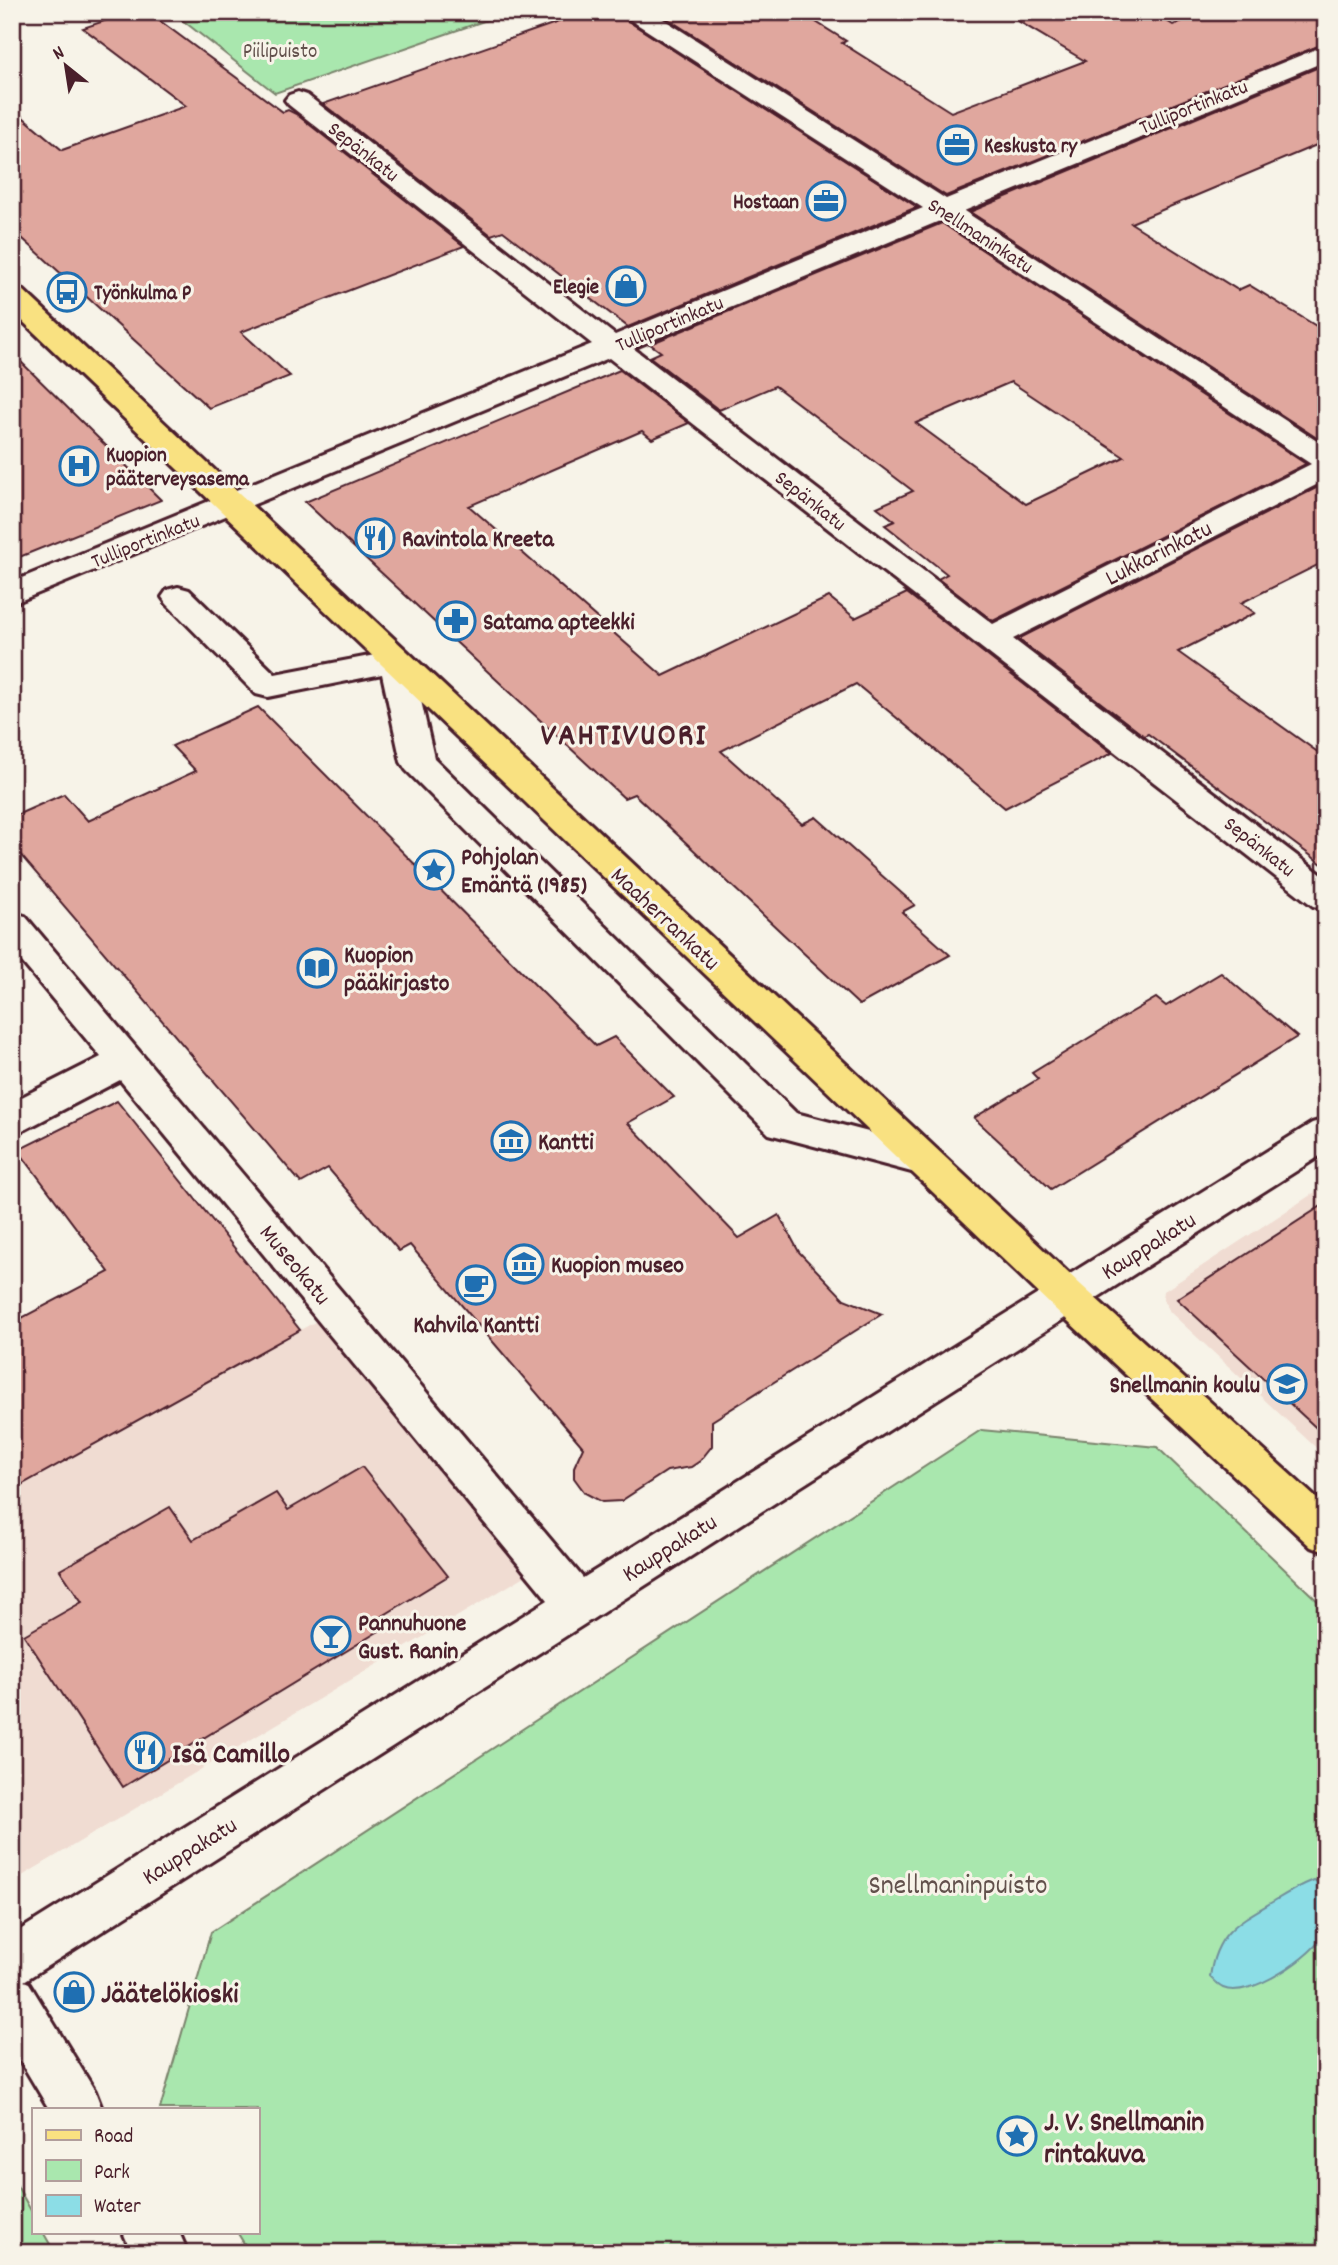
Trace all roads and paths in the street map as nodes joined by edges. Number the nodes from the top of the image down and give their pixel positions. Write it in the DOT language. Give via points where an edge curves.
graph roads {
  1 [pos="635,12"];
  2 [pos="1326,52"];
  3 [pos="298,100"];
  4 [pos="943,210"];
  5 [pos="12,295"];
  6 [pos="613,346"];
  7 [pos="1326,460"];
  8 [pos="1326,468"];
  9 [pos="230,504"];
  10 [pos="12,594"];
  11 [pos="178,597"];
  12 [pos="990,638"];
  13 [pos="396,661"];
  14 [pos="1326,897"];
  15 [pos="12,925"];
  16 [pos="127,1060"];
  17 [pos="12,1119"];
  18 [pos="1326,1133"];
  19 [pos="923,1160"];
  20 [pos="1067,1296"];
  21 [pos="1326,1534"];
  22 [pos="578,1604"];
  23 [pos="12,1962"];
  24 [pos="12,2000"];
  25 [pos="76,2108"];
  26 [pos="150,2234"];
  27 [pos="162,2253"];
  1 -- 4 [label="street, Snellmaninkatu"];
  2 -- 4 [label="street, Tulliportinkatu"];
  3 -- 6 [label="street, Sepänkatu"];
  4 -- 6 [label="street, Tulliportinkatu"];
  4 -- 7 [label="street, Snellmaninkatu"];
  5 -- 9 [label="main road, Maaherrankatu"];
  6 -- 9 [label="street, Tulliportinkatu"];
  6 -- 12 [label="street, Sepänkatu"];
  8 -- 12 [label="street, Lukkarinkatu"];
  9 -- 10 [label="street, Tulliportinkatu"];
  9 -- 13 [label="main road, Maaherrankatu"];
  11 -- 13 [label="street" via="268,686"];
  12 -- 14 [label="street, Sepänkatu"];
  13 -- 19 [label="main road, Maaherrankatu"];
  13 -- 19 [label="street" via="418,762 783,1124"];
  15 -- 16 [label="street, Museokatu"];
  16 -- 17 [label="street"];
  16 -- 22 [label="street, Museokatu"];
  18 -- 20 [label="street, Kauppakatu"];
  19 -- 20 [label="main road, Maaherrankatu"];
  20 -- 21 [label="main road, Maaherrankatu"];
  20 -- 22 [label="street, Kauppakatu"];
  22 -- 23 [label="street, Kauppakatu"];
  24 -- 25 [label="street"];
  26 -- 27 [label="street"];
}
